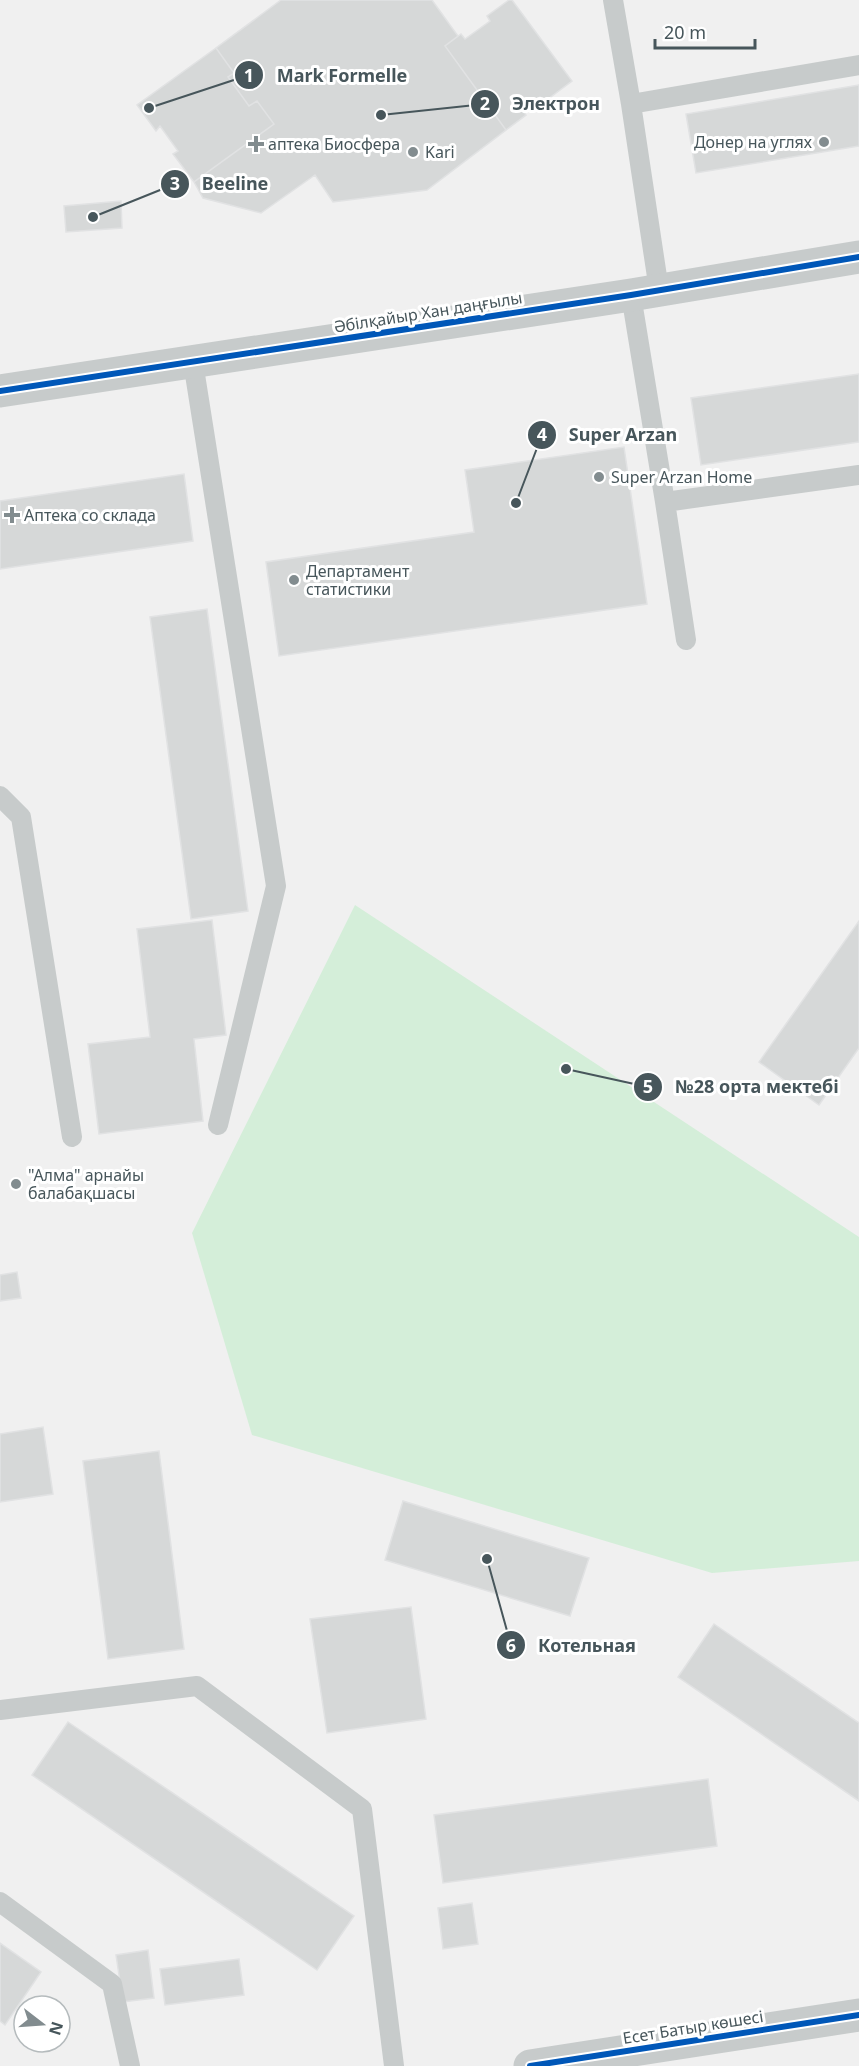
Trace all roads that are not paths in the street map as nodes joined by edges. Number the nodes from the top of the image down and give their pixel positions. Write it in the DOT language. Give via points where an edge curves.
graph roads {
  1 [pos="613,0"];
  2 [pos="859,65"];
  3 [pos="631,104"];
  4 [pos="859,257"];
  5 [pos="645,293"];
  6 [pos="193,363"];
  7 [pos="0,391"];
  8 [pos="859,475"];
  9 [pos="665,502"];
  10 [pos="686,640"];
  11 [pos="0,796"];
  12 [pos="218,1125"];
  13 [pos="72,1137"];
  14 [pos="0,1710"];
  15 [pos="0,1902"];
  16 [pos="859,2015"];
  17 [pos="649,2057"];
  18 [pos="130,2066"];
  19 [pos="394,2066"];
  20 [pos="530,2066"];
  1 -- 3 [label="lane"];
  2 -- 3 [label="lane"];
  3 -- 5 [label="lane"];
  4 -- 5 [label="street, Әбілқайыр Хан даңғылы"];
  5 -- 6 [label="street, Әбілқайыр Хан даңғылы"];
  5 -- 9 [label="lane"];
  6 -- 7 [label="street, Әбілқайыр Хан даңғылы"];
  6 -- 12 [label="lane" via="276,886"];
  8 -- 9 [label="lane"];
  9 -- 10 [label="lane"];
  11 -- 13 [label="lane" via="21,817"];
  14 -- 19 [label="lane" via="197,1686 362,1809"];
  15 -- 18 [label="lane" via="112,1984"];
  16 -- 17 [label="street, Есет Батыр көшесі"];
  17 -- 20 [label="street, Есет Батыр көшесі"];
}
